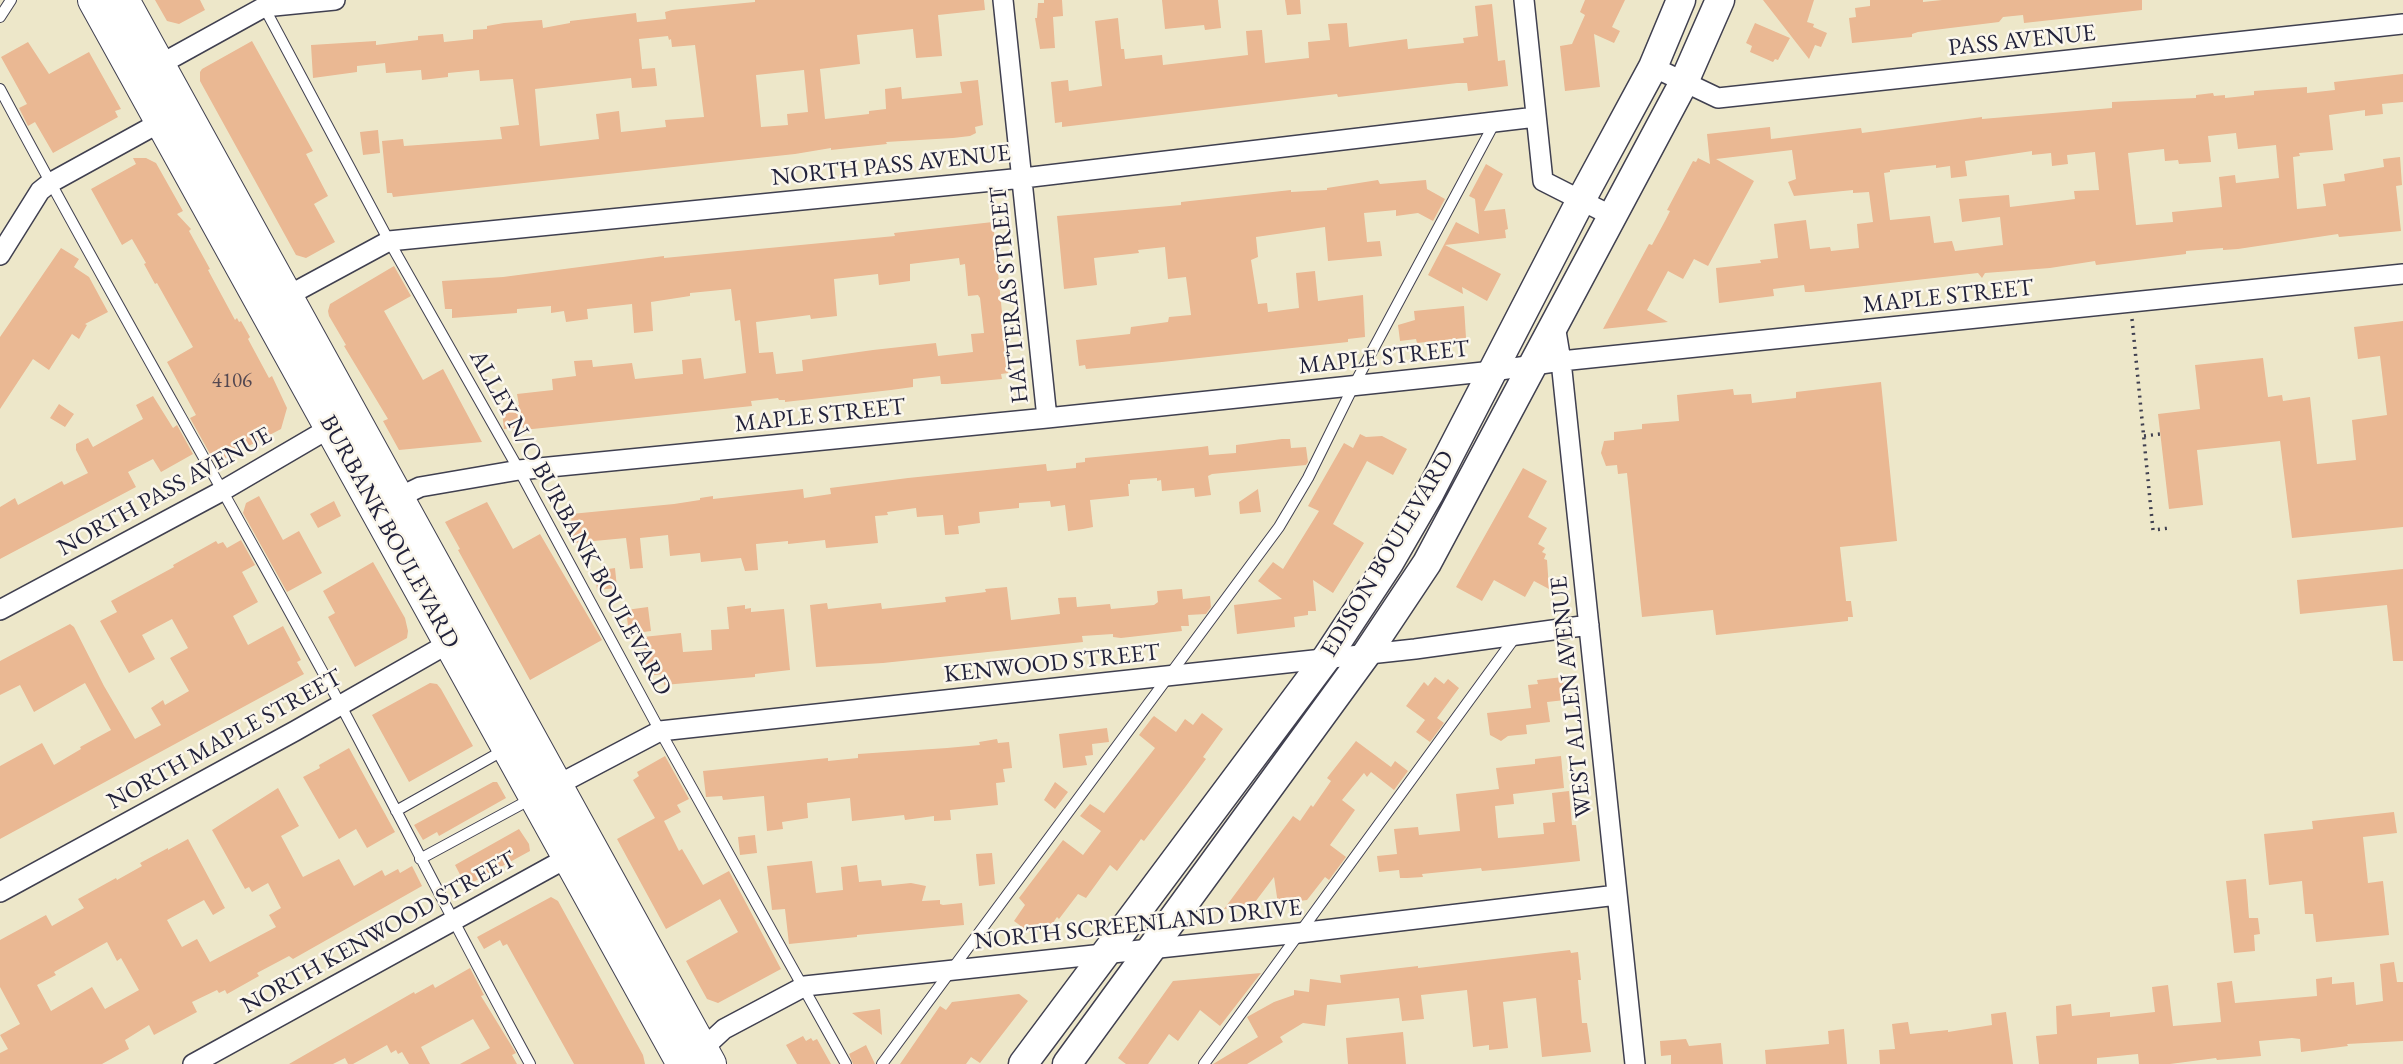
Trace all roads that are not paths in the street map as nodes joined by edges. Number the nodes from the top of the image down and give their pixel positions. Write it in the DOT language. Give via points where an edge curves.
graph roads {
  1 [pos="11,0"];
  2 [pos="94,0"];
  3 [pos="123,0"];
  4 [pos="335,0"];
  5 [pos="1003,0"];
  6 [pos="1524,0"];
  7 [pos="1681,0"];
  8 [pos="1720,0"];
  9 [pos="262,4"];
  10 [pos="0,17"];
  11 [pos="2403,24"];
  12 [pos="1653,67"];
  13 [pos="148,71"];
  14 [pos="1684,82"];
  15 [pos="0,89"];
  16 [pos="172,116"];
  17 [pos="1536,117"];
  18 [pos="1495,122"];
  19 [pos="1023,178"];
  20 [pos="50,183"];
  21 [pos="1581,200"];
  22 [pos="1612,216"];
  23 [pos="389,241"];
  24 [pos="0,255"];
  25 [pos="2403,274"];
  26 [pos="277,302"];
  27 [pos="1555,325"];
  28 [pos="1561,361"];
  29 [pos="1532,365"];
  30 [pos="1493,371"];
  31 [pos="1354,385"];
  32 [pos="1047,418"];
  33 [pos="342,421"];
  34 [pos="519,470"];
  35 [pos="222,491"];
  36 [pos="387,503"];
  37 [pos="0,610"];
  38 [pos="1589,625"];
  39 [pos="1518,633"];
  40 [pos="461,636"];
  41 [pos="1367,653"];
  42 [pos="1328,657"];
  43 [pos="1170,677"];
  44 [pos="341,705"];
  45 [pos="660,731"];
  46 [pos="507,748"];
  47 [pos="545,792"];
  48 [pos="396,811"];
  49 [pos="579,852"];
  50 [pos="420,859"];
  51 [pos="0,892"];
  52 [pos="1618,895"];
  53 [pos="452,921"];
  54 [pos="1299,933"];
  55 [pos="1154,948"];
  56 [pos="1106,953"];
  57 [pos="954,969"];
  58 [pos="804,986"];
  59 [pos="695,1060"];
  60 [pos="193,1064"];
  61 [pos="530,1064"];
  62 [pos="846,1064"];
  63 [pos="882,1064"];
  64 [pos="1023,1064"];
  65 [pos="1067,1064"];
  66 [pos="1204,1064"];
  67 [pos="1635,1064"];
  1 -- 10 [label="lane"];
  2 -- 13 [label="main road, BURBANK BOULEVARD"];
  3 -- 13 [label="main road, BURBANK BOULEVARD"];
  4 -- 9 [label="street"];
  5 -- 19 [label="street, HATTERAS STREET"];
  6 -- 17 [label="street"];
  7 -- 12 [label="main road, EDISON BOULEVARD"];
  8 -- 14 [label="main road, EDISON BOULEVARD"];
  9 -- 13 [label="street"];
  9 -- 23 [label="lane, ALLEY N/O BURBANK BOULEVARD"];
  11 -- 14 [label="street, PASS AVENUE" via="1718,98"];
  12 -- 14 [label="street, PASS AVENUE"];
  12 -- 21 [label="main road, EDISON BOULEVARD"];
  13 -- 16 [label="main road, BURBANK BOULEVARD"];
  14 -- 22 [label="main road, EDISON BOULEVARD"];
  15 -- 20 [label="lane"];
  16 -- 20 [label="street"];
  16 -- 26 [label="main road, BURBANK BOULEVARD"];
  17 -- 18 [label="street, NORTH PASS AVENUE"];
  17 -- 21 [label="street" via="1543,181"];
  18 -- 19 [label="street, NORTH PASS AVENUE"];
  18 -- 31 [label="lane"];
  19 -- 23 [label="street, NORTH PASS AVENUE"];
  19 -- 32 [label="street, HATTERAS STREET"];
  20 -- 24 [label="street" via="40,191"];
  20 -- 35 [label="lane"];
  21 -- 22 [label="street"];
  21 -- 30 [label="main road, EDISON BOULEVARD"];
  22 -- 27 [label="main road, EDISON BOULEVARD"];
  23 -- 26 [label="street, NORTH PASS AVENUE"];
  23 -- 34 [label="lane, ALLEY N/O BURBANK BOULEVARD"];
  25 -- 28 [label="street, MAPLE STREET"];
  26 -- 33 [label="main road, BURBANK BOULEVARD"];
  27 -- 28 [label="street, WEST ALLEN AVENUE"];
  27 -- 29 [label="main road, EDISON BOULEVARD"];
  28 -- 29 [label="street, MAPLE STREET"];
  28 -- 38 [label="street, WEST ALLEN AVENUE"];
  29 -- 30 [label="street, MAPLE STREET"];
  29 -- 41 [label="main road, EDISON BOULEVARD" via="1434,551"];
  30 -- 31 [label="street, MAPLE STREET"];
  30 -- 42 [label="main road, EDISON BOULEVARD" via="1429,494"];
  31 -- 32 [label="street, MAPLE STREET"];
  31 -- 43 [label="lane" via="1279,527"];
  32 -- 34 [label="street, MAPLE STREET"];
  33 -- 35 [label="street, NORTH PASS AVENUE"];
  33 -- 36 [label="main road, BURBANK BOULEVARD"];
  34 -- 36 [label="street, MAPLE STREET" via="420,486"];
  34 -- 45 [label="lane, ALLEY N/O BURBANK BOULEVARD"];
  35 -- 37 [label="street, NORTH PASS AVENUE"];
  35 -- 44 [label="lane"];
  36 -- 40 [label="main road, BURBANK BOULEVARD"];
  38 -- 39 [label="street, KENWOOD STREET"];
  38 -- 52 [label="street, WEST ALLEN AVENUE"];
  39 -- 41 [label="street, KENWOOD STREET"];
  39 -- 54 [label="lane"];
  40 -- 44 [label="street, NORTH MAPLE STREET"];
  40 -- 46 [label="main road, BURBANK BOULEVARD"];
  40 -- 47 [label="main road, BURBANK BOULEVARD"];
  41 -- 42 [label="street, KENWOOD STREET"];
  41 -- 55 [label="main road, EDISON BOULEVARD"];
  42 -- 43 [label="street, KENWOOD STREET"];
  42 -- 56 [label="main road, EDISON BOULEVARD"];
  43 -- 45 [label="street, KENWOOD STREET"];
  43 -- 57 [label="lane"];
  44 -- 48 [label="lane"];
  44 -- 51 [label="street, NORTH MAPLE STREET"];
  45 -- 47 [label="street, KENWOOD STREET"];
  45 -- 58 [label="lane, ALLEY N/O BURBANK BOULEVARD"];
  46 -- 47 [label="main road, BURBANK BOULEVARD"];
  46 -- 48 [label="lane"];
  47 -- 49 [label="main road, BURBANK BOULEVARD"];
  47 -- 50 [label="lane"];
  48 -- 50 [label="lane"];
  49 -- 53 [label="street, NORTH KENWOOD STREET"];
  49 -- 59 [label="main road, BURBANK BOULEVARD"];
  50 -- 53 [label="lane"];
  52 -- 54 [label="street, NORTH SCREENLAND DRIVE"];
  52 -- 67 [label="street, WEST ALLEN AVENUE"];
  53 -- 60 [label="street, NORTH KENWOOD STREET"];
  53 -- 61 [label="lane"];
  54 -- 55 [label="street, NORTH SCREENLAND DRIVE"];
  54 -- 66 [label="lane"];
  55 -- 56 [label="street, NORTH SCREENLAND DRIVE"];
  55 -- 65 [label="main road, EDISON BOULEVARD"];
  56 -- 57 [label="street, NORTH SCREENLAND DRIVE"];
  56 -- 64 [label="main road, EDISON BOULEVARD"];
  57 -- 58 [label="street, NORTH SCREENLAND DRIVE"];
  57 -- 63 [label="lane"];
  58 -- 59 [label="street, NORTH SCREENLAND DRIVE" via="724,1029"];
  58 -- 62 [label="lane, ALLEY N/O BURBANK BOULEVARD"];
}
